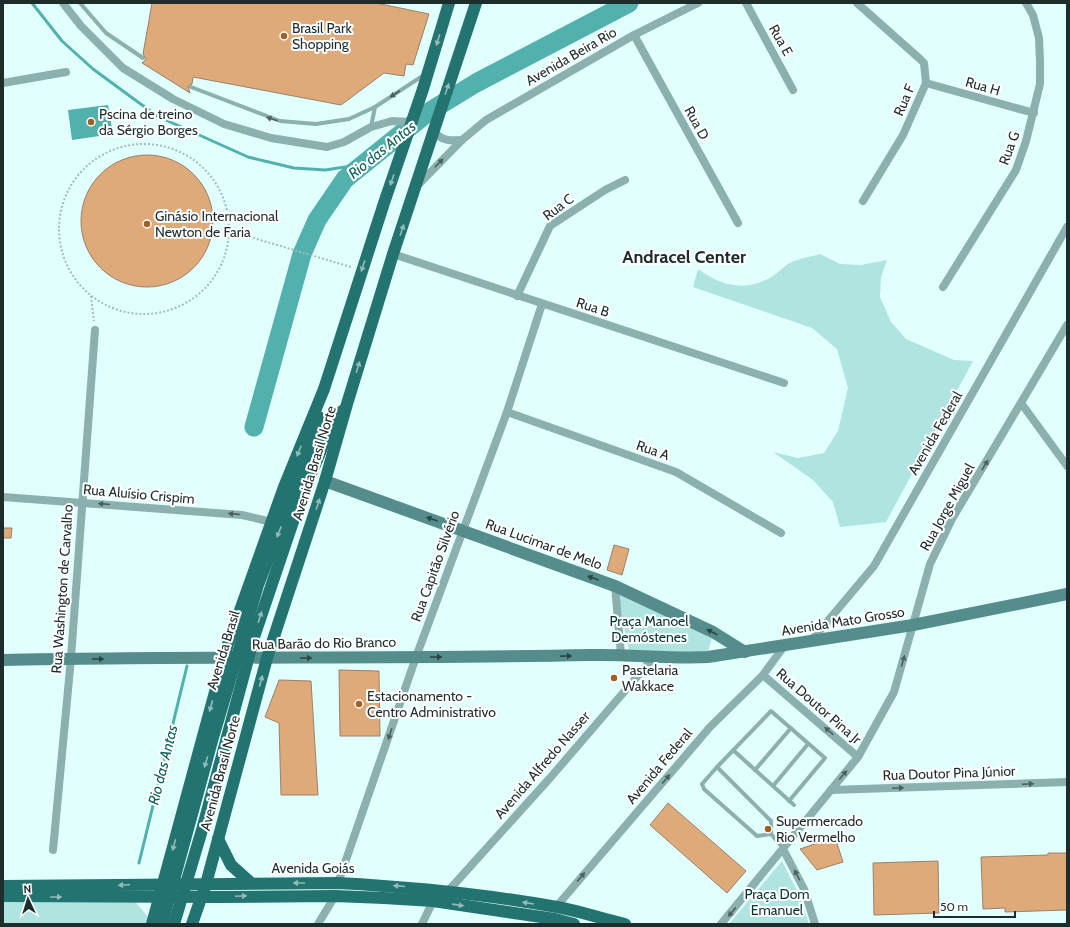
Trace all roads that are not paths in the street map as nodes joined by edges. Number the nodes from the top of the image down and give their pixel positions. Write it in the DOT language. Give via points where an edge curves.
graph roads {
  1 [pos="63,3"];
  2 [pos="80,3"];
  3 [pos="449,3"];
  4 [pos="476,3"];
  5 [pos="698,3"];
  6 [pos="746,3"];
  7 [pos="857,3"];
  8 [pos="1026,3"];
  9 [pos="634,35"];
  10 [pos="143,58"];
  11 [pos="66,72"];
  12 [pos="428,73"];
  13 [pos="3,83"];
  14 [pos="926,83"];
  15 [pos="191,87"];
  16 [pos="793,90"];
  17 [pos="375,107"];
  18 [pos="1034,113"];
  19 [pos="411,122"];
  20 [pos="371,127"];
  21 [pos="434,128"];
  22 [pos="462,140"];
  23 [pos="625,180"];
  24 [pos="416,187"];
  25 [pos="863,201"];
  26 [pos="738,223"];
  27 [pos="1067,227"];
  28 [pos="394,254"];
  29 [pos="943,287"];
  30 [pos="517,296"];
  31 [pos="542,304"];
  32 [pos="1067,325"];
  33 [pos="95,330"];
  34 [pos="784,383"];
  35 [pos="324,389"];
  36 [pos="1021,403"];
  37 [pos="347,404"];
  38 [pos="507,412"];
  39 [pos="1067,466"];
  40 [pos="325,482"];
  41 [pos="3,497"];
  42 [pos="297,497"];
  43 [pos="81,502"];
  44 [pos="272,522"];
  45 [pos="462,529"];
  46 [pos="781,533"];
  47 [pos="615,586"];
  48 [pos="1067,594"];
  49 [pos="913,625"];
  50 [pos="811,641"];
  51 [pos="785,645"];
  52 [pos="745,652"];
  53 [pos="621,654"];
  54 [pos="416,657"];
  55 [pos="654,657"];
  56 [pos="70,658"];
  57 [pos="267,658"];
  58 [pos="223,659"];
  59 [pos="3,660"];
  60 [pos="763,675"];
  61 [pos="792,728"];
  62 [pos="808,744"];
  63 [pos="733,750"];
  64 [pos="858,757"];
  65 [pos="717,767"];
  66 [pos="755,770"];
  67 [pos="1067,782"];
  68 [pos="773,786"];
  69 [pos="831,790"];
  70 [pos="789,801"];
  71 [pos="794,805"];
  72 [pos="771,834"];
  73 [pos="218,839"];
  74 [pos="783,849"];
  75 [pos="53,850"];
  76 [pos="338,882"];
  77 [pos="250,883"];
  78 [pos="163,884"];
  79 [pos="206,884"];
  80 [pos="3,886"];
  81 [pos="449,890"];
  82 [pos="3,896"];
  83 [pos="160,896"];
  84 [pos="335,896"];
  85 [pos="133,897"];
  86 [pos="202,897"];
  87 [pos="433,902"];
  88 [pos="554,917"];
  89 [pos="532,920"];
  90 [pos="152,924"];
  91 [pos="162,924"];
  92 [pos="174,924"];
  93 [pos="192,924"];
  94 [pos="318,924"];
  95 [pos="422,924"];
  96 [pos="574,924"];
  97 [pos="621,924"];
  98 [pos="721,924"];
  99 [pos="815,924"];
  1 -- 20 [label="street" via="81,26 123,68 173,99 224,124 272,138 327,147 344,142"];
  2 -- 10 [label="lane" via="106,33"];
  3 -- 12 [label="main road, one-way"];
  21 -- 4 [label="main road, Avenida Brasil Norte, one-way"];
  5 -- 9 [label="street, Avenida Beira Rio"];
  6 -- 16 [label="street, Rua E"];
  7 -- 14 [label="street, Rua F" via="924,63"];
  8 -- 18 [label="street, Rua G" via="1040,38 1040,84"];
  9 -- 22 [label="street, Avenida Beira Rio" via="486,120"];
  9 -- 26 [label="street, Rua D"];
  11 -- 13 [label="street"];
  12 -- 17 [label="lane, one-way"];
  12 -- 19 [label="main road, Avenida Brasil Norte"];
  14 -- 18 [label="street, Rua H"];
  14 -- 25 [label="street, Rua F" via="903,135"];
  17 -- 15 [label="lane, one-way" via="343,121 316,124 280,121"];
  17 -- 20 [label="lane"];
  18 -- 29 [label="street, Rua G" via="1016,170"];
  19 -- 20 [label="street" via="392,121"];
  19 -- 35 [label="main road, Avenida Brasil Norte, one-way"];
  21 -- 22 [label="street" via="444,140"];
  21 -- 24 [label="main road, Avenida Brasil Norte"];
  24 -- 22 [label="street, Avenida Beira Rio, one-way"];
  23 -- 30 [label="street, Rua C" via="550,226"];
  28 -- 24 [label="main road, Avenida Brasil Norte, one-way"];
  27 -- 50 [label="street, Avenida Federal" via="874,566"];
  28 -- 30 [label="street, Rua B"];
  37 -- 28 [label="main road, Avenida Brasil Norte, one-way"];
  30 -- 31 [label="street, Rua B"];
  31 -- 34 [label="street, Rua B"];
  31 -- 38 [label="street, Rua Capitão Silvério"];
  32 -- 36 [label="street, Rua Jorge Miguel"];
  33 -- 43 [label="street, Rua Washington de Carvalho"];
  35 -- 42 [label="main road, Avenida Brasil"];
  35 -- 44 [label="main road, Avenida Brasil Norte, one-way"];
  36 -- 39 [label="street"];
  49 -- 36 [label="street, Rua Jorge Miguel, one-way" via="930,564 952,519"];
  37 -- 40 [label="main road, Avenida Brasil Norte"];
  37 -- 42 [label="main road, Avenida Brasil" via="333,422"];
  38 -- 45 [label="street, Rua Capitão Silvério"];
  38 -- 46 [label="street, Rua A" via="676,472"];
  45 -- 40 [label="main road, Rua Lucimar de Melo, one-way"];
  57 -- 40 [label="main road, Avenida Brasil Norte, one-way"];
  41 -- 43 [label="street, Rua Aluísio Crispim"];
  42 -- 91 [label="main road, Avenida Brasil, one-way, bridge" via="256,592"];
  92 -- 42 [label="main road, Avenida Brasil, one-way, bridge" via="254,637"];
  44 -- 43 [label="street, Rua Aluísio Crispim, one-way" via="242,515"];
  43 -- 56 [label="street, Rua Washington de Carvalho"];
  44 -- 58 [label="main road, Avenida Brasil Norte"];
  47 -- 45 [label="main road, Rua Lucimar de Melo, one-way"];
  45 -- 54 [label="street, Rua Capitão Silvério"];
  52 -- 47 [label="main road, Rua Lucimar de Melo, one-way" via="713,632"];
  47 -- 53 [label="street"];
  48 -- 49 [label="main road, Avenida Mato Grosso"];
  49 -- 50 [label="main road, Avenida Mato Grosso"];
  64 -- 49 [label="street, Rua Jorge Miguel, one-way" via="894,692"];
  50 -- 51 [label="main road, Avenida Mato Grosso"];
  51 -- 52 [label="main road, Avenida Mato Grosso"];
  51 -- 60 [label="street, Avenida Federal"];
  52 -- 55 [label="main road, Avenida Mato Grosso" via="688,658"];
  54 -- 53 [label="main road, Rua Barão do Rio Branco, one-way"];
  53 -- 55 [label="main road, Avenida Mato Grosso"];
  57 -- 54 [label="main road, Rua Barão do Rio Branco, one-way"];
  54 -- 76 [label="street, Rua Capitão Silvério, one-way"];
  55 -- 81 [label="street, Avenida Alfredo Nasser"];
  56 -- 58 [label="main road, Rua Barão do Rio Branco, one-way"];
  56 -- 59 [label="main road, Rua Barão do Rio Branco"];
  56 -- 75 [label="street, Rua Washington de Carvalho"];
  57 -- 58 [label="main road, Rua Barão do Rio Branco"];
  73 -- 57 [label="main road, Avenida Brasil Norte, one-way"];
  58 -- 78 [label="main road, Avenida Brasil Norte, one-way"];
  64 -- 60 [label="street, Rua Doutor Pina Jr, one-way"];
  88 -- 60 [label="street, Avenida Federal, one-way" via="710,727"];
  61 -- 62 [label="lane"];
  61 -- 63 [label="lane" via="771,711"];
  61 -- 66 [label="lane"];
  62 -- 68 [label="lane"];
  62 -- 70 [label="lane" via="825,760"];
  63 -- 65 [label="lane"];
  63 -- 66 [label="lane"];
  69 -- 64 [label="street, Rua Jorge Miguel, one-way"];
  65 -- 72 [label="lane" via="771,821"];
  65 -- 72 [label="lane" via="702,784 704,789 757,836"];
  66 -- 68 [label="lane"];
  69 -- 67 [label="street, Rua Doutor Pina Júnior, one-way"];
  68 -- 70 [label="lane"];
  69 -- 74 [label="street, Rua Jorge Miguel"];
  70 -- 71 [label="lane"];
  72 -- 74 [label="lane"];
  73 -- 77 [label="main road" via="231,865"];
  73 -- 79 [label="main road, Avenida Brasil Norte"];
  74 -- 98 [label="street, Rua Jorge Miguel, one-way"];
  99 -- 74 [label="street, one-way" via="804,889"];
  76 -- 77 [label="main road, Avenida Goiás, one-way"];
  81 -- 76 [label="main road, Avenida Goiás, one-way"];
  77 -- 79 [label="main road, Avenida Goiás"];
  78 -- 79 [label="main road, Avenida Goiás"];
  78 -- 80 [label="main road, Avenida Goiás, one-way"];
  78 -- 83 [label="main road, Avenida Brasil Norte"];
  79 -- 86 [label="main road, Avenida Brasil Norte"];
  88 -- 81 [label="main road, Avenida Goiás, one-way"];
  82 -- 85 [label="main road, Avenida Goiás, one-way"];
  83 -- 85 [label="main road, Avenida Goiás"];
  83 -- 86 [label="main road, Avenida Goiás"];
  83 -- 90 [label="main road, Avenida Brasil Norte"];
  86 -- 84 [label="main road, Avenida Goiás, one-way"];
  84 -- 87 [label="main road, Avenida Goiás"];
  84 -- 94 [label="street"];
  85 -- 90 [label="main road" via="148,908"];
  86 -- 93 [label="main road, Avenida Brasil Norte"];
  87 -- 89 [label="main road, Avenida Goiás, one-way"];
  87 -- 95 [label="street"];
  88 -- 89 [label="main road, Avenida Goiás"];
  88 -- 96 [label="main road, Avenida Goiás"];
  88 -- 97 [label="main road, Avenida Goiás"];
}
